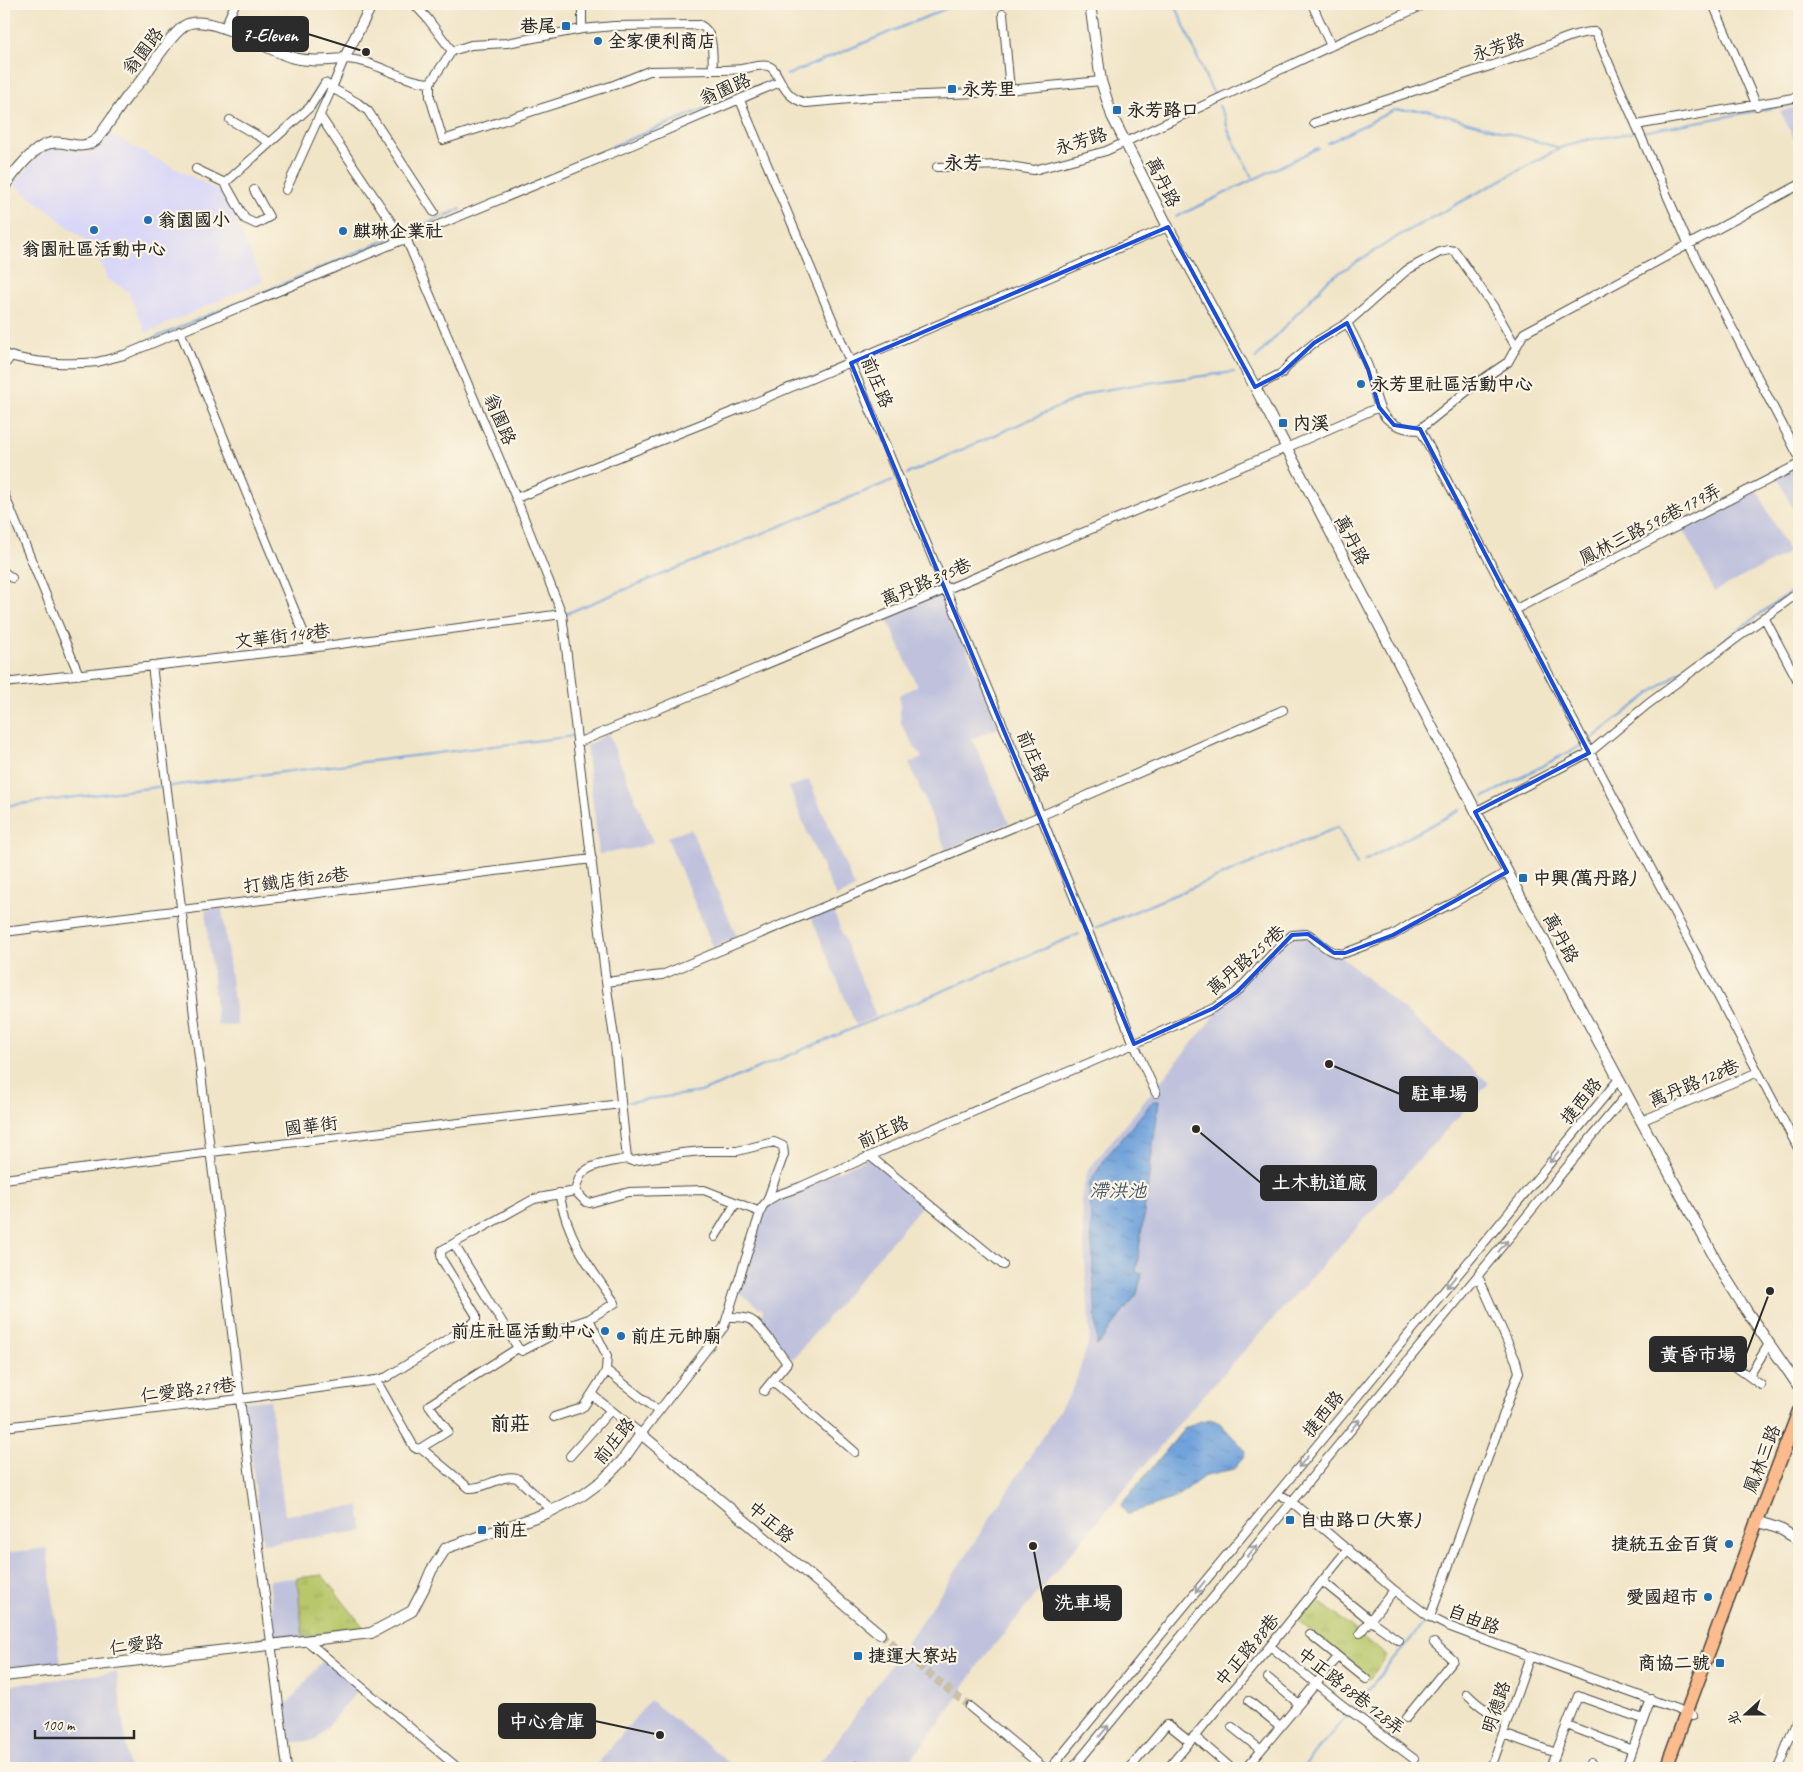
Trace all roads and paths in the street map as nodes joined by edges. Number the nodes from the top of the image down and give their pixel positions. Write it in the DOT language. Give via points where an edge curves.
graph roads {
  1 [pos="235,4"];
  2 [pos="372,4"];
  3 [pos="414,4"];
  4 [pos="582,4"];
  5 [pos="1090,4"];
  6 [pos="1312,4"];
  7 [pos="1426,4"];
  8 [pos="1713,4"];
  9 [pos="1003,14"];
  10 [pos="224,29"];
  11 [pos="582,30"];
  12 [pos="1331,46"];
  13 [pos="452,51"];
  14 [pos="344,59"];
  15 [pos="713,70"];
  16 [pos="1101,81"];
  17 [pos="780,82"];
  18 [pos="430,83"];
  19 [pos="332,88"];
  20 [pos="1010,90"];
  21 [pos="1799,97"];
  22 [pos="740,100"];
  23 [pos="1757,106"];
  24 [pos="320,116"];
  25 [pos="230,120"];
  26 [pos="1314,123"];
  27 [pos="1636,126"];
  28 [pos="269,142"];
  29 [pos="1126,143"];
  30 [pos="938,167"];
  31 [pos="196,169"];
  32 [pos="224,183"];
  33 [pos="1799,184"];
  34 [pos="4,187"];
  35 [pos="254,190"];
  36 [pos="286,190"];
  37 [pos="434,212"];
  38 [pos="1168,227"];
  39 [pos="404,239"];
  40 [pos="1688,243"];
  41 [pos="1347,323"];
  42 [pos="180,331"];
  43 [pos="1516,347"];
  44 [pos="7,355"];
  45 [pos="851,363"];
  46 [pos="4,366"];
  47 [pos="1255,387"];
  48 [pos="1378,407"];
  49 [pos="1420,429"];
  50 [pos="1286,448"];
  51 [pos="1799,457"];
  52 [pos="1799,464"];
  53 [pos="4,494"];
  54 [pos="516,498"];
  55 [pos="4,572"];
  56 [pos="12,578"];
  57 [pos="946,590"];
  58 [pos="1799,592"];
  59 [pos="1514,610"];
  60 [pos="563,617"];
  61 [pos="1764,617"];
  62 [pos="4,645"];
  63 [pos="310,648"];
  64 [pos="4,649"];
  65 [pos="152,665"];
  66 [pos="4,673"];
  67 [pos="79,675"];
  68 [pos="6,683"];
  69 [pos="1799,683"];
  70 [pos="1283,710"];
  71 [pos="577,743"];
  72 [pos="1589,753"];
  73 [pos="1475,812"];
  74 [pos="1040,816"];
  75 [pos="592,858"];
  76 [pos="1507,872"];
  77 [pos="182,910"];
  78 [pos="4,932"];
  79 [pos="606,982"];
  80 [pos="1134,1044"];
  81 [pos="1758,1072"];
  82 [pos="1619,1079"];
  83 [pos="1156,1093"];
  84 [pos="1627,1094"];
  85 [pos="621,1104"];
  86 [pos="1642,1121"];
  87 [pos="1799,1150"];
  88 [pos="211,1152"];
  89 [pos="870,1156"];
  90 [pos="627,1159"];
  91 [pos="4,1179"];
  92 [pos="575,1190"];
  93 [pos="560,1193"];
  94 [pos="767,1201"];
  95 [pos="736,1203"];
  96 [pos="760,1212"];
  97 [pos="714,1237"];
  98 [pos="454,1244"];
  99 [pos="1003,1265"];
  100 [pos="1478,1276"];
  101 [pos="727,1317"];
  102 [pos="589,1319"];
  103 [pos="1769,1344"];
  104 [pos="1713,1346"];
  105 [pos="518,1348"];
  106 [pos="606,1370"];
  107 [pos="1749,1376"];
  108 [pos="376,1380"];
  109 [pos="773,1381"];
  110 [pos="1762,1385"];
  111 [pos="1799,1387"];
  112 [pos="764,1391"];
  113 [pos="592,1395"];
  114 [pos="240,1399"];
  115 [pos="611,1410"];
  116 [pos="1799,1411"];
  117 [pos="658,1412"];
  118 [pos="554,1417"];
  119 [pos="4,1427"];
  120 [pos="641,1434"];
  121 [pos="1799,1434"];
  122 [pos="421,1448"];
  123 [pos="855,1452"];
  124 [pos="570,1456"];
  125 [pos="1278,1493"];
  126 [pos="1292,1502"];
  127 [pos="552,1511"];
  128 [pos="1761,1522"];
  129 [pos="1799,1540"];
  130 [pos="1348,1549"];
  131 [pos="1322,1581"];
  132 [pos="1394,1590"];
  133 [pos="1430,1617"];
  134 [pos="1370,1620"];
  135 [pos="1360,1633"];
  136 [pos="880,1634"];
  137 [pos="1310,1634"];
  138 [pos="1398,1640"];
  139 [pos="307,1641"];
  140 [pos="1434,1643"];
  141 [pos="272,1646"];
  142 [pos="1270,1646"];
  143 [pos="1530,1656"];
  144 [pos="1338,1657"];
  145 [pos="4,1676"];
  146 [pos="1268,1678"];
  147 [pos="1366,1679"];
  148 [pos="1316,1684"];
  149 [pos="1467,1694"];
  150 [pos="1651,1700"];
  151 [pos="1249,1701"];
  152 [pos="1299,1704"];
  153 [pos="970,1707"];
  154 [pos="1690,1713"];
  155 [pos="1799,1714"];
  156 [pos="1406,1718"];
  157 [pos="1508,1718"];
  158 [pos="1643,1719"];
  159 [pos="1567,1725"];
  160 [pos="1280,1726"];
  161 [pos="1232,1727"];
  162 [pos="1503,1734"];
  163 [pos="1192,1739"];
  164 [pos="1262,1750"];
  165 [pos="1632,1750"];
  166 [pos="1556,1753"];
  167 [pos="1414,1759"];
  168 [pos="1494,1767"];
  169 [pos="287,1768"];
  170 [pos="458,1768"];
  171 [pos="1044,1768"];
  172 [pos="1052,1768"];
  173 [pos="1074,1768"];
  174 [pos="1130,1768"];
  175 [pos="1168,1768"];
  176 [pos="1231,1768"];
  177 [pos="1246,1768"];
  178 [pos="1550,1768"];
  179 [pos="1626,1768"];
  180 [pos="1666,1768"];
  181 [pos="1674,1768"];
  182 [pos="1778,1768"];
  1 -- 10 [label="street"];
  2 -- 14 [label="street"];
  3 -- 13 [label="street"];
  4 -- 11 [label="street"];
  5 -- 16 [label="street, 萬丹路"];
  6 -- 12 [label="street"];
  7 -- 12 [label="street, 永芳路"];
  8 -- 23 [label="street"];
  9 -- 20 [label="street"];
  10 -- 14 [label="street, 翁園路" via="292,58"];
  10 -- 34 [label="street, 翁園路" via="198,22 184,26 128,94 96,140 82,146 45,144"];
  11 -- 13 [label="street" via="507,44 471,44"];
  11 -- 15 [label="street" via="614,26 700,25 706,27 710,34"];
  12 -- 29 [label="street, 永芳路"];
  13 -- 18 [label="street"];
  14 -- 18 [label="street, 翁園路"];
  14 -- 19 [label="street"];
  15 -- 17 [label="street" via="766,65 771,66"];
  15 -- 18 [label="street, 翁園路" via="641,73 614,85 443,140 430,98"];
  16 -- 20 [label="street"];
  16 -- 29 [label="street, 萬丹路" via="1112,116"];
  17 -- 20 [label="street" via="792,97 806,103"];
  17 -- 22 [label="street, 翁園路"];
  19 -- 24 [label="street"];
  19 -- 28 [label="street" via="325,84 310,107"];
  19 -- 37 [label="street" via="368,111"];
  21 -- 23 [label="street"];
  22 -- 39 [label="street, 翁園路"];
  22 -- 45 [label="street, 前庄路"];
  23 -- 27 [label="street"];
  24 -- 36 [label="street"];
  24 -- 39 [label="street, 翁園路"];
  25 -- 28 [label="street"];
  26 -- 27 [label="street, 永芳路" via="1595,32"];
  27 -- 40 [label="street, 永芳路"];
  28 -- 32 [label="street"];
  29 -- 30 [label="street, 永芳路" via="1034,170 1003,165"];
  29 -- 38 [label="street, 萬丹路"];
  31 -- 32 [label="street"];
  32 -- 35 [label="street" via="245,220 256,224 269,217"];
  33 -- 40 [label="street"];
  38 -- 45 [label="street"];
  38 -- 47 [label="street, 萬丹路"];
  39 -- 42 [label="street, 翁園路"];
  39 -- 54 [label="street, 翁園路"];
  40 -- 43 [label="street" via="1524,333"];
  40 -- 51 [label="street, 永芳路"];
  41 -- 43 [label="street" via="1408,270 1449,250 1455,251 1493,306"];
  41 -- 47 [label="street" via="1314,343 1282,373"];
  41 -- 48 [label="street" via="1368,369"];
  42 -- 44 [label="street, 翁園路" via="124,355 98,362 66,363"];
  42 -- 63 [label="street"];
  43 -- 49 [label="street" via="1508,362"];
  44 -- 46 [label="street, 翁園路"];
  45 -- 54 [label="street"];
  45 -- 57 [label="street, 前庄路"];
  47 -- 50 [label="street, 萬丹路"];
  48 -- 49 [label="street" via="1394,425"];
  48 -- 50 [label="street, 萬丹路395巷"];
  49 -- 59 [label="street"];
  50 -- 57 [label="street, 萬丹路395巷"];
  50 -- 73 [label="street, 萬丹路"];
  52 -- 59 [label="street, 鳳林三路596巷179弄"];
  53 -- 67 [label="street"];
  54 -- 60 [label="street, 翁園路"];
  55 -- 56 [label="street"];
  57 -- 71 [label="street, 萬丹路395巷"];
  57 -- 74 [label="street, 前庄路"];
  58 -- 61 [label="street"];
  59 -- 72 [label="street"];
  60 -- 63 [label="street, 文華街148巷"];
  60 -- 71 [label="street, 翁園路"];
  61 -- 69 [label="street"];
  61 -- 72 [label="street"];
  62 -- 64 [label="street"];
  63 -- 65 [label="street, 文華街148巷"];
  65 -- 67 [label="street, 文華街148巷"];
  65 -- 77 [label="street"];
  66 -- 68 [label="street"];
  67 -- 68 [label="street, 文華街148巷"];
  70 -- 74 [label="street"];
  71 -- 75 [label="street, 翁園路"];
  72 -- 73 [label="street"];
  72 -- 81 [label="street"];
  73 -- 76 [label="street, 萬丹路"];
  74 -- 79 [label="street" via="662,975"];
  74 -- 80 [label="street, 前庄路"];
  75 -- 77 [label="street, 打鐵店街26巷"];
  75 -- 79 [label="street, 翁園路"];
  76 -- 80 [label="street, 萬丹路259巷" via="1393,935 1340,955 1308,934 1292,935 1237,992 1214,1008"];
  76 -- 82 [label="street, 萬丹路"];
  77 -- 78 [label="street, 打鐵店街26巷"];
  77 -- 88 [label="street"];
  79 -- 85 [label="street, 翁園路"];
  80 -- 83 [label="street"];
  80 -- 89 [label="street, 前庄路"];
  81 -- 86 [label="street, 萬丹路128巷"];
  81 -- 87 [label="street"];
  82 -- 84 [label="street, 萬丹路"];
  82 -- 125 [label="street, 捷西路, one-way"];
  84 -- 86 [label="street"];
  100 -- 84 [label="street, 捷西路, one-way"];
  85 -- 88 [label="street, 國華街"];
  85 -- 90 [label="street, 翁園路"];
  86 -- 103 [label="street" via="1724,1275"];
  88 -- 91 [label="street, 國華街"];
  88 -- 114 [label="street"];
  89 -- 94 [label="street, 前庄路"];
  89 -- 99 [label="street"];
  90 -- 92 [label="street" via="586,1170"];
  90 -- 94 [label="street" via="737,1151 774,1142 783,1146 784,1154"];
  92 -- 93 [label="street"];
  92 -- 95 [label="street" via="590,1203 630,1192 704,1190"];
  93 -- 98 [label="street" via="534,1199"];
  93 -- 102 [label="street" via="569,1230 577,1247 615,1303"];
  94 -- 96 [label="street, 前庄路"];
  95 -- 96 [label="street"];
  95 -- 97 [label="street"];
  96 -- 101 [label="street, 前庄路"];
  98 -- 105 [label="street"];
  98 -- 108 [label="street, 仁愛路279巷" via="442,1250 442,1260 476,1320 387,1377"];
  126 -- 100 [label="street, 捷西路, one-way"];
  100 -- 133 [label="street" via="1518,1372"];
  101 -- 109 [label="street" via="740,1316 751,1320 787,1363"];
  101 -- 117 [label="street, 前庄路" via="724,1327"];
  102 -- 105 [label="street" via="522,1351"];
  102 -- 106 [label="street" via="607,1356"];
  103 -- 107 [label="street"];
  103 -- 111 [label="street"];
  104 -- 107 [label="street"];
  105 -- 122 [label="street" via="429,1405 448,1431"];
  106 -- 113 [label="street"];
  106 -- 117 [label="street"];
  107 -- 110 [label="street"];
  108 -- 114 [label="street, 仁愛路279巷"];
  108 -- 122 [label="street" via="414,1446"];
  109 -- 112 [label="street"];
  109 -- 123 [label="street"];
  113 -- 115 [label="street"];
  113 -- 118 [label="street" via="579,1409"];
  114 -- 119 [label="street, 仁愛路279巷"];
  114 -- 141 [label="street"];
  115 -- 120 [label="street"];
  115 -- 124 [label="street"];
  116 -- 128 [label="main road, 鳳林三路"];
  117 -- 120 [label="street, 前庄路"];
  120 -- 127 [label="street, 前庄路" via="622,1461 602,1481"];
  120 -- 136 [label="street, 中正路"];
  121 -- 128 [label="main road, 鳳林三路"];
  122 -- 127 [label="street" via="469,1488 510,1476 517,1478"];
  125 -- 126 [label="street, 自由路"];
  125 -- 172 [label="street, 捷西路, one-way"];
  126 -- 130 [label="street, 自由路"];
  173 -- 126 [label="street, 捷西路, one-way"];
  127 -- 139 [label="street, 前庄路" via="446,1548 412,1611 371,1634"];
  128 -- 129 [label="street"];
  128 -- 154 [label="main road"];
  130 -- 131 [label="street, 中正路88巷"];
  130 -- 132 [label="street, 自由路"];
  131 -- 134 [label="street"];
  131 -- 142 [label="street, 中正路88巷"];
  132 -- 133 [label="street, 自由路"];
  132 -- 134 [label="street"];
  133 -- 143 [label="street, 自由路"];
  134 -- 135 [label="street"];
  134 -- 138 [label="street"];
  137 -- 144 [label="street, 中正路88巷128弄"];
  139 -- 141 [label="street, 前庄路"];
  139 -- 170 [label="street"];
  140 -- 156 [label="street" via="1453,1660"];
  141 -- 145 [label="street, 仁愛路"];
  141 -- 169 [label="street"];
  142 -- 148 [label="street, 中正路88巷128弄"];
  142 -- 163 [label="street, 中正路88巷"];
  143 -- 150 [label="street, 自由路"];
  143 -- 157 [label="street, 明德路"];
  144 -- 147 [label="street, 中正路88巷128弄"];
  144 -- 148 [label="street"];
  146 -- 152 [label="street"];
  148 -- 152 [label="street"];
  148 -- 167 [label="street, 中正路88巷128弄"];
  149 -- 157 [label="street" via="1481,1708"];
  150 -- 154 [label="street, 自由路"];
  150 -- 158 [label="street"];
  151 -- 160 [label="street"];
  152 -- 160 [label="street"];
  153 -- 171 [label="street"];
  154 -- 180 [label="main road"];
  154 -- 181 [label="main road"];
  155 -- 182 [label="street"];
  157 -- 162 [label="street, 明德路"];
  158 -- 159 [label="street" via="1578,1696"];
  158 -- 165 [label="street"];
  159 -- 165 [label="street"];
  159 -- 166 [label="street"];
  160 -- 164 [label="street"];
  161 -- 164 [label="street"];
  162 -- 166 [label="street"];
  162 -- 168 [label="street, 明德路"];
  163 -- 174 [label="street" via="1166,1725"];
  163 -- 175 [label="street, 中正路88巷"];
  163 -- 176 [label="street"];
  164 -- 177 [label="street"];
  165 -- 179 [label="street"];
  166 -- 178 [label="street"];
}
